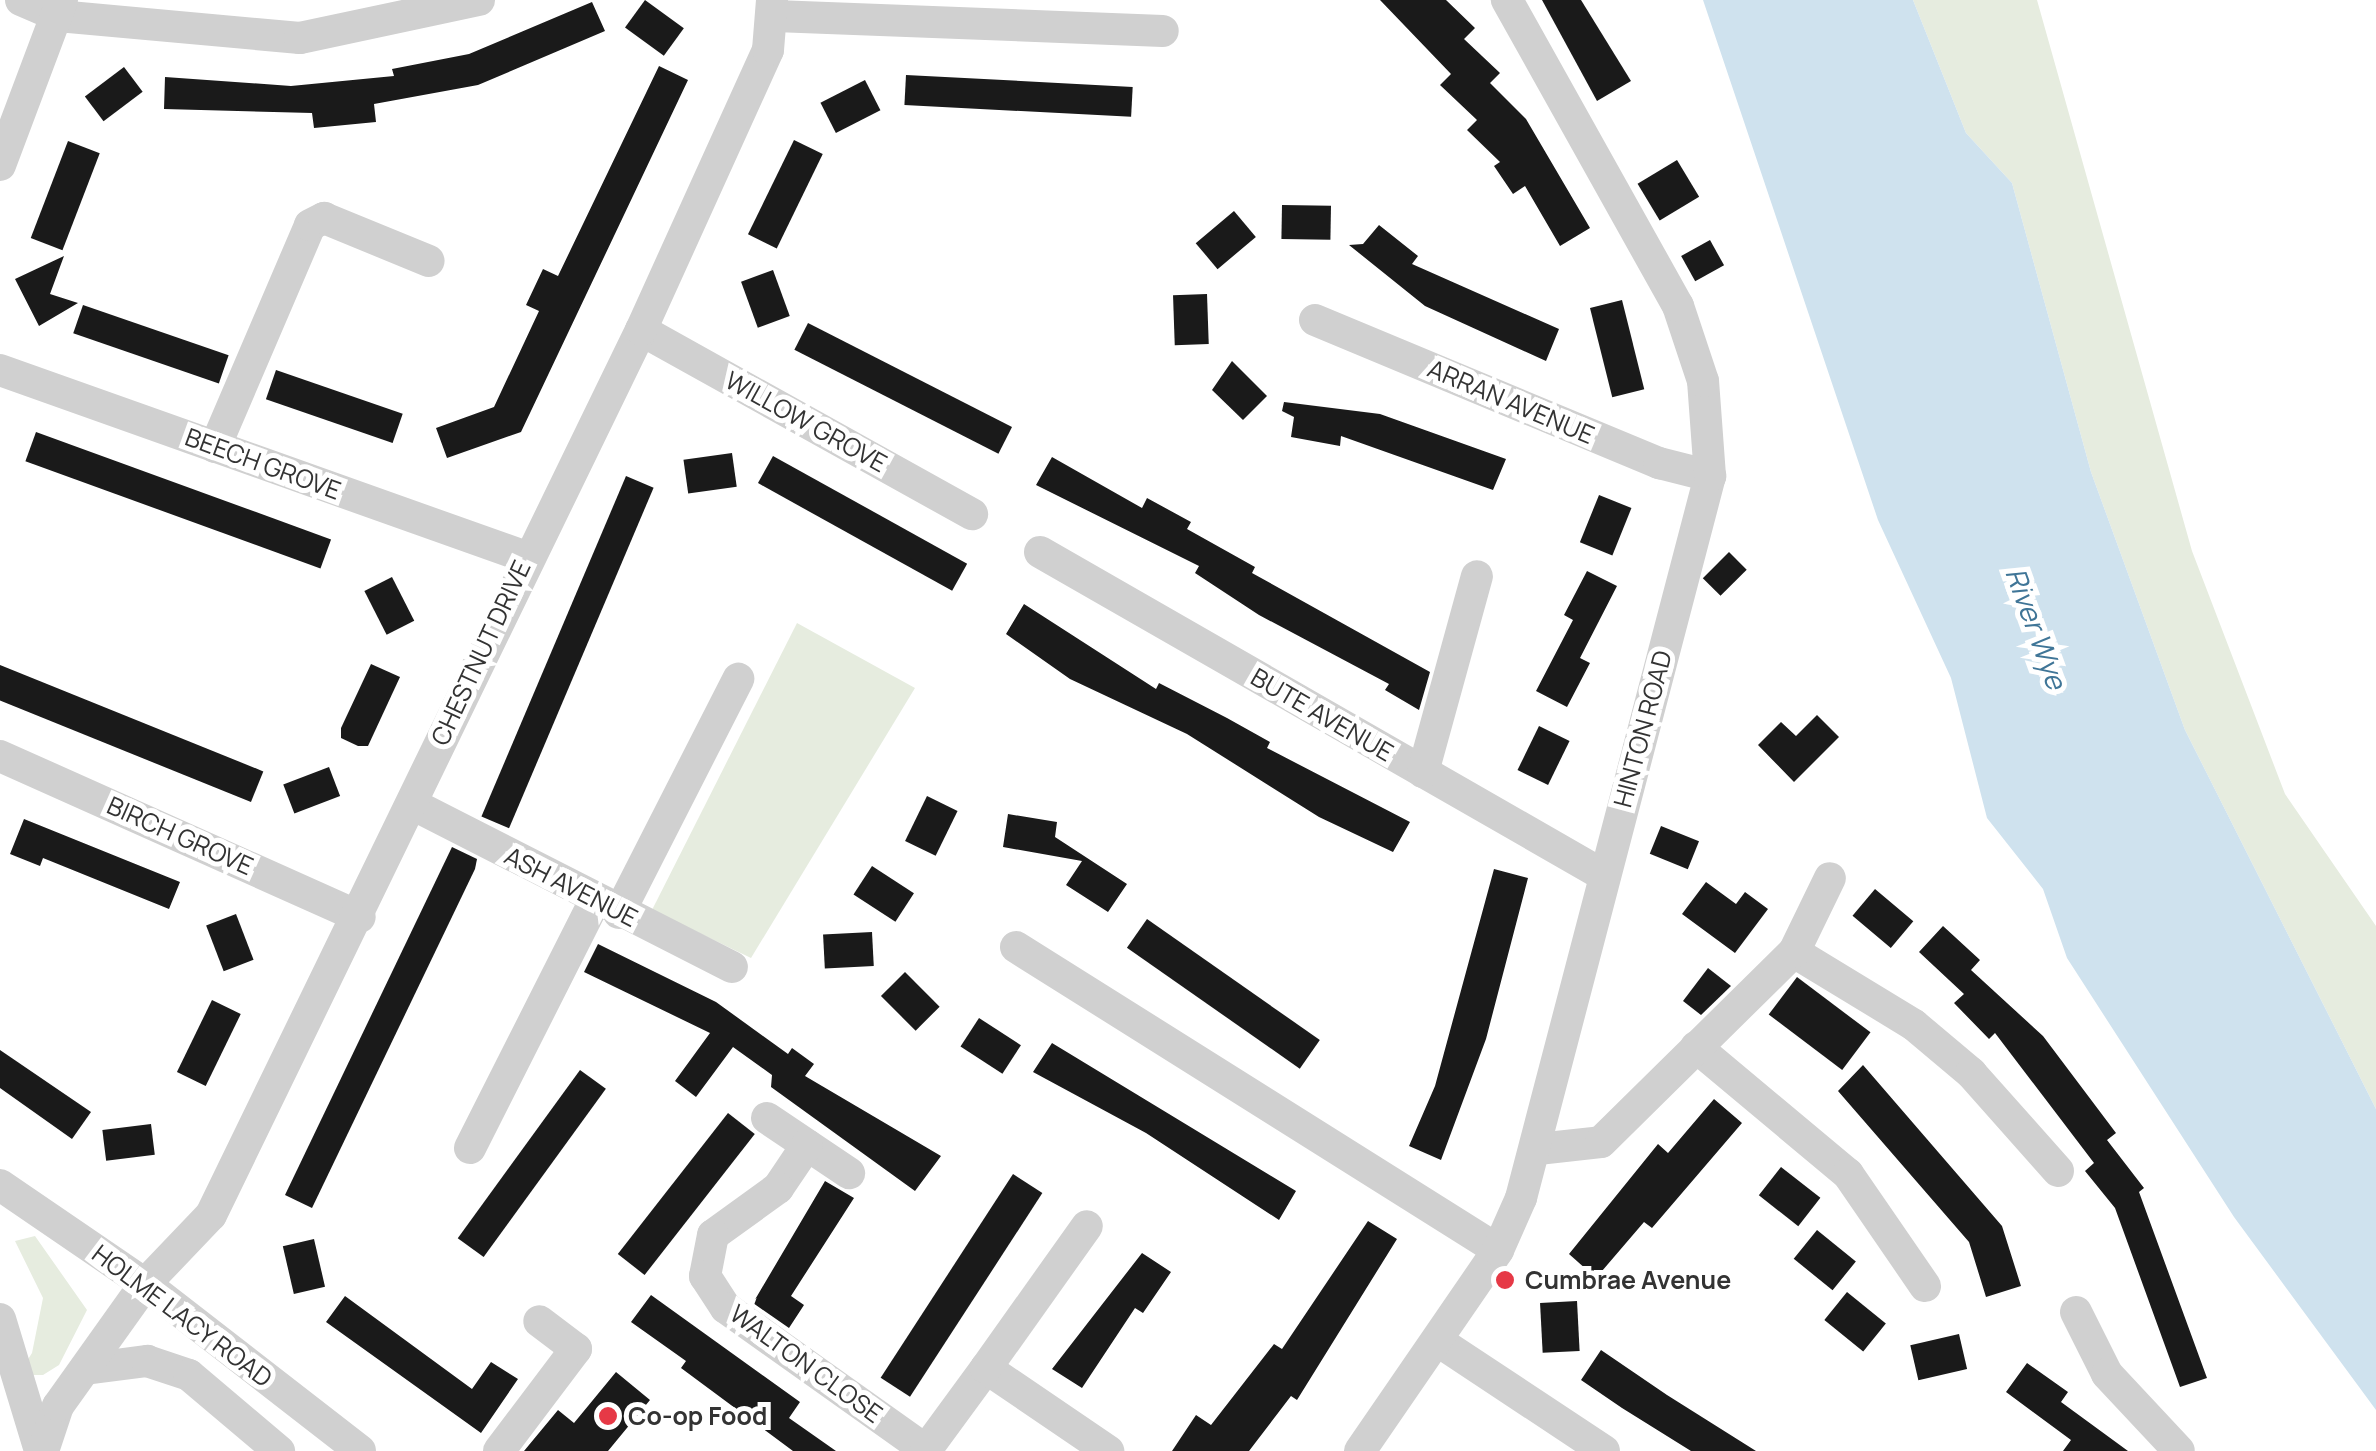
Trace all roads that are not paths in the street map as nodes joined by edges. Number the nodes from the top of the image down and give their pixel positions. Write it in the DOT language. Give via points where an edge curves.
graph roads {
  1 [pos="21,0"];
  2 [pos="479,0"];
  3 [pos="1507,0"];
  4 [pos="60,8"];
  5 [pos="773,8"];
  6 [pos="1090,14"];
  7 [pos="1163,31"];
  8 [pos="0,165"];
  9 [pos="429,262"];
  10 [pos="1315,320"];
  11 [pos="640,330"];
  12 [pos="0,370"];
  13 [pos="216,447"];
  14 [pos="1710,476"];
  15 [pos="972,514"];
  16 [pos="1040,552"];
  17 [pos="526,558"];
  18 [pos="1477,576"];
  19 [pos="738,679"];
  20 [pos="0,756"];
  21 [pos="1423,772"];
  22 [pos="412,804"];
  23 [pos="1605,876"];
  24 [pos="1830,878"];
  25 [pos="607,907"];
  26 [pos="360,917"];
  27 [pos="1016,947"];
  28 [pos="1794,952"];
  29 [pos="732,967"];
  30 [pos="1696,1047"];
  31 [pos="768,1118"];
  32 [pos="807,1145"];
  33 [pos="470,1148"];
  34 [pos="1538,1149"];
  35 [pos="848,1172"];
  36 [pos="2058,1172"];
  37 [pos="0,1185"];
  38 [pos="1087,1226"];
  39 [pos="1498,1250"];
  40 [pos="145,1284"];
  41 [pos="1925,1286"];
  42 [pos="2076,1312"];
  43 [pos="539,1321"];
  44 [pos="1,1328"];
  45 [pos="1438,1341"];
  46 [pos="986,1368"];
  47 [pos="85,1369"];
  48 [pos="42,1451"];
  49 [pos="279,1451"];
  50 [pos="360,1451"];
  51 [pos="500,1451"];
  52 [pos="1108,1451"];
  53 [pos="1360,1451"];
  54 [pos="1604,1451"];
  55 [pos="2180,1451"];
  1 -- 4 [label="street"];
  2 -- 4 [label="street" via="300,38"];
  3 -- 14 [label="street, HINTON ROAD" via="1678,306 1703,382"];
  4 -- 8 [label="street"];
  5 -- 6 [label="street"];
  5 -- 11 [label="street, CHESTNUT DRIVE" via="768,50"];
  6 -- 7 [label="street"];
  9 -- 13 [label="street" via="324,218 310,225"];
  10 -- 14 [label="street, ARRAN AVENUE" via="1659,463"];
  11 -- 15 [label="street, WILLOW GROVE"];
  11 -- 17 [label="street, CHESTNUT DRIVE"];
  12 -- 13 [label="street, BEECH GROVE"];
  13 -- 17 [label="street, BEECH GROVE"];
  14 -- 23 [label="street, HINTON ROAD"];
  16 -- 21 [label="street, BUTE AVENUE"];
  17 -- 22 [label="street, CHESTNUT DRIVE"];
  18 -- 21 [label="street"];
  19 -- 25 [label="street"];
  20 -- 26 [label="street, BIRCH GROVE"];
  21 -- 23 [label="street, BUTE AVENUE"];
  22 -- 25 [label="street, ASH AVENUE"];
  22 -- 26 [label="street, CHESTNUT DRIVE"];
  23 -- 34 [label="street, HINTON ROAD"];
  24 -- 28 [label="street"];
  25 -- 29 [label="street, ASH AVENUE"];
  25 -- 33 [label="street"];
  26 -- 40 [label="street, CHESTNUT DRIVE" via="211,1215"];
  27 -- 39 [label="street"];
  28 -- 30 [label="street"];
  28 -- 36 [label="street" via="1914,1025 1971,1072"];
  30 -- 34 [label="street" via="1601,1142"];
  30 -- 41 [label="street" via="1848,1174"];
  31 -- 32 [label="street"];
  32 -- 35 [label="street"];
  32 -- 46 [label="street, WALTON CLOSE" via="778,1188 713,1235 705,1276 726,1308 926,1450"];
  34 -- 39 [label="street, HINTON ROAD"];
  37 -- 40 [label="street, HOLME LACY ROAD"];
  38 -- 46 [label="street, WALTON CLOSE"];
  39 -- 45 [label="street, HINTON ROAD"];
  40 -- 47 [label="street, CHESTNUT DRIVE"];
  40 -- 50 [label="street, HOLME LACY ROAD"];
  42 -- 55 [label="street" via="2107,1374"];
  43 -- 51 [label="street" via="576,1349"];
  44 -- 48 [label="street"];
  45 -- 53 [label="street, HINTON ROAD"];
  45 -- 54 [label="street"];
  46 -- 52 [label="street"];
  47 -- 48 [label="street, CHESTNUT DRIVE" via="58,1406"];
  47 -- 49 [label="street, HOLME LACY ROAD" via="147,1362 188,1374"];
}
